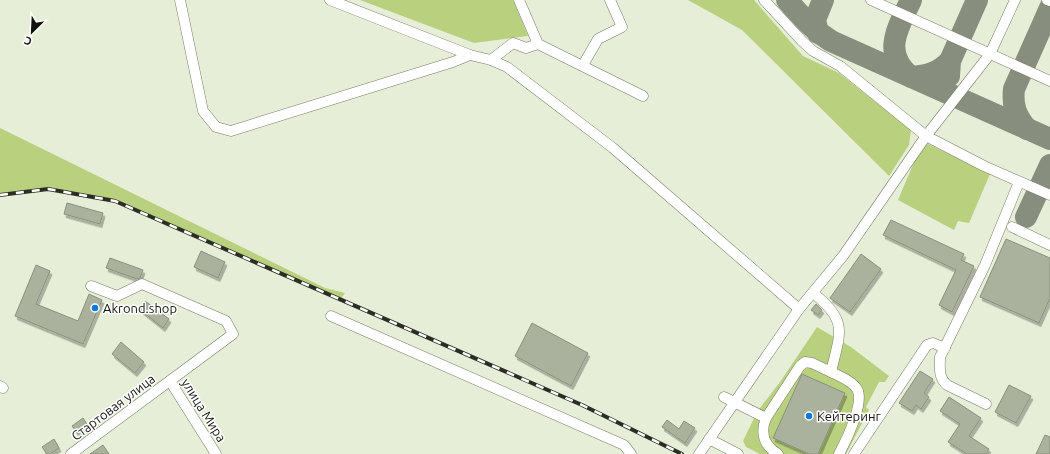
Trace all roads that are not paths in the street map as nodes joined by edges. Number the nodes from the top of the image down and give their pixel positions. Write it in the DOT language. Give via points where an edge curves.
graph roads {
  1 [pos="180,0"];
  2 [pos="330,0"];
  3 [pos="520,0"];
  4 [pos="610,0"];
  5 [pos="764,0"];
  6 [pos="871,0"];
  7 [pos="1015,0"];
  8 [pos="1046,0"];
  9 [pos="1050,1"];
  10 [pos="538,44"];
  11 [pos="990,54"];
  12 [pos="470,55"];
  13 [pos="492,60"];
  14 [pos="583,65"];
  15 [pos="1050,81"];
  16 [pos="643,96"];
  17 [pos="926,136"];
  18 [pos="1019,182"];
  19 [pos="1050,195"];
  20 [pos="1012,227"];
  21 [pos="1050,245"];
  22 [pos="91,286"];
  23 [pos="813,293"];
  24 [pos="799,309"];
  25 [pos="331,316"];
  26 [pos="945,348"];
  27 [pos="831,372"];
  28 [pos="170,381"];
  29 [pos="724,396"];
  30 [pos="735,403"];
  31 [pos="986,404"];
  32 [pos="766,418"];
  33 [pos="709,439"];
  34 [pos="71,454"];
  35 [pos="216,454"];
  36 [pos="631,454"];
  37 [pos="699,454"];
  38 [pos="738,454"];
  39 [pos="778,454"];
  40 [pos="839,454"];
  41 [pos="854,454"];
  1 -- 12 [label="street" via="203,112 216,127 231,131"];
  2 -- 12 [label="street"];
  3 -- 10 [label="street"];
  4 -- 14 [label="street" via="622,27 598,39"];
  5 -- 17 [label="street" via="802,41 840,66"];
  6 -- 11 [label="street"];
  7 -- 11 [label="street"];
  8 -- 9 [label="street"];
  10 -- 13 [label="street" via="526,48 513,43"];
  10 -- 14 [label="street"];
  11 -- 15 [label="street"];
  11 -- 17 [label="street"];
  12 -- 13 [label="street"];
  13 -- 24 [label="street" via="507,67 614,148"];
  14 -- 16 [label="street"];
  17 -- 18 [label="street"];
  17 -- 23 [label="street" via="843,256"];
  18 -- 19 [label="street"];
  18 -- 26 [label="street" via="988,257"];
  20 -- 21 [label="street"];
  22 -- 28 [label="street, Стартовая улица" via="117,296 142,284 226,321 233,334"];
  23 -- 24 [label="street"];
  23 -- 27 [label="street" via="834,311 838,321 839,336"];
  24 -- 30 [label="street"];
  25 -- 36 [label="street" via="624,445"];
  26 -- 31 [label="street" via="940,357 942,380"];
  26 -- 41 [label="street" via="933,343 927,345"];
  27 -- 32 [label="street" via="805,362"];
  27 -- 40 [label="street" via="857,388 860,398"];
  28 -- 34 [label="street, Стартовая улица"];
  28 -- 35 [label="street, улица Мира"];
  29 -- 30 [label="street"];
  30 -- 32 [label="street"];
  30 -- 33 [label="street"];
  32 -- 39 [label="street" via="763,425 764,438 768,447"];
  33 -- 37 [label="street"];
  33 -- 38 [label="street"];
}
